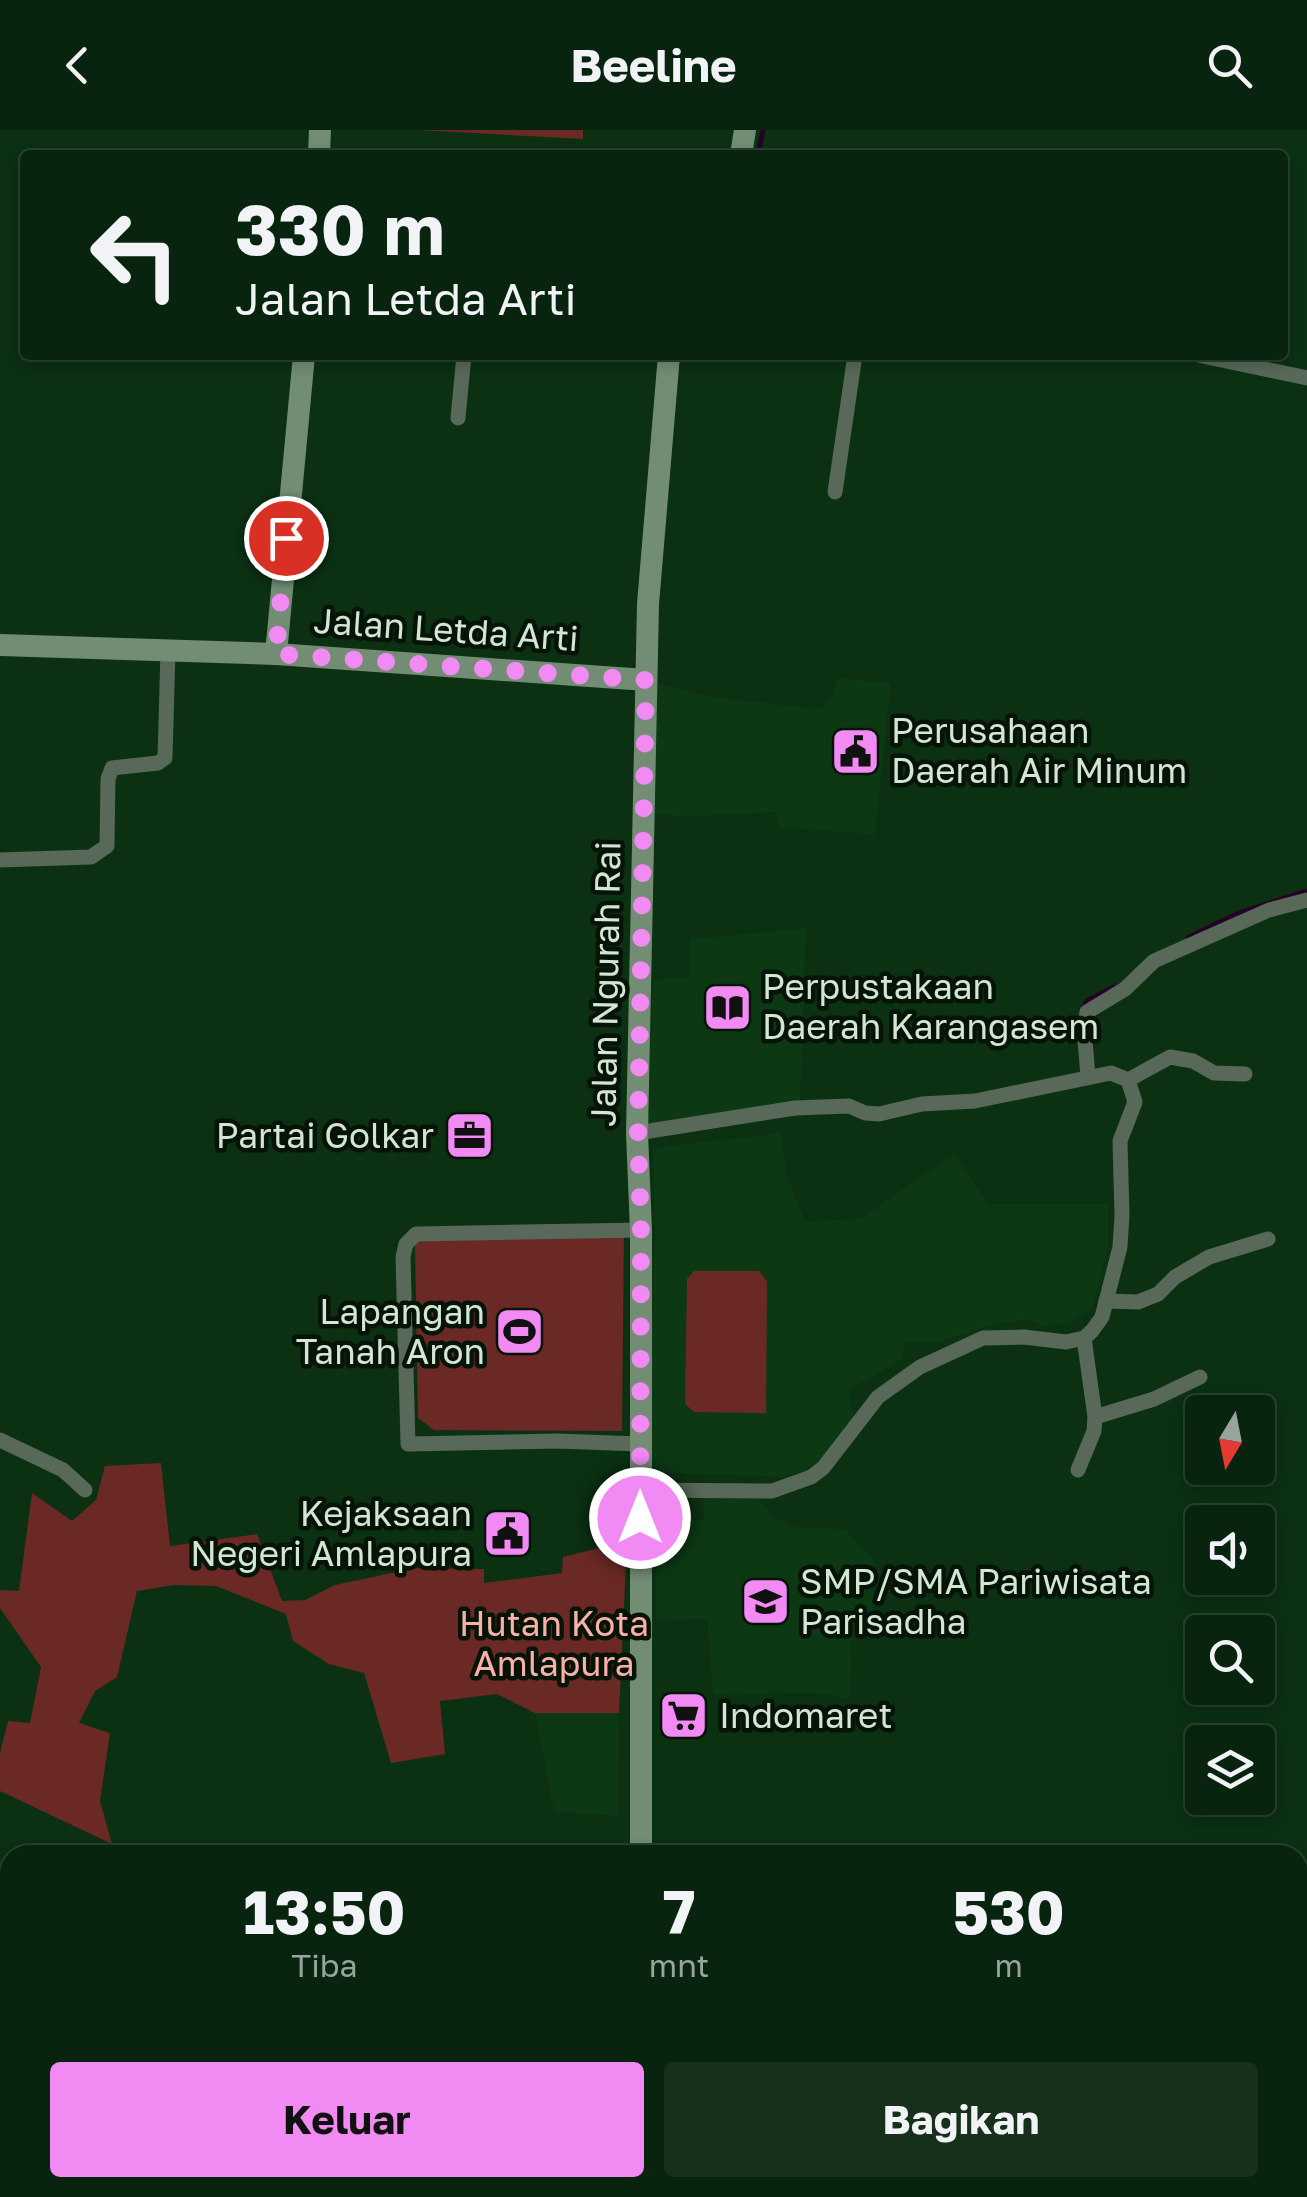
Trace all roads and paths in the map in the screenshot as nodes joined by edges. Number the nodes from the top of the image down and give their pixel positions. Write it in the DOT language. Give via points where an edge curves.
graph roads {
  1 [pos="304,360"];
  2 [pos="464,360"];
  3 [pos="668,360"];
  4 [pos="854,360"];
  5 [pos="1222,360"];
  6 [pos="1307,378"];
  7 [pos="458,418"];
  8 [pos="834,492"];
  9 [pos="0,646"];
  10 [pos="168,650"];
  11 [pos="276,654"];
  12 [pos="646,680"];
  13 [pos="0,860"];
  14 [pos="1307,900"];
  15 [pos="1244,1074"];
  16 [pos="1088,1076"];
  17 [pos="1128,1080"];
  18 [pos="638,1133"];
  19 [pos="641,1230"];
  20 [pos="1268,1239"];
  21 [pos="1106,1301"];
  22 [pos="1084,1338"];
  23 [pos="1200,1377"];
  24 [pos="1096,1416"];
  25 [pos="0,1440"];
  26 [pos="640,1444"];
  27 [pos="1078,1470"];
  28 [pos="85,1490"];
  29 [pos="639,1490"];
  30 [pos="642,1845"];
  1 -- 11 [label="street"];
  2 -- 7 [label="street"];
  3 -- 12 [label="street, Jalan Ngurah Rai"];
  4 -- 8 [label="street"];
  5 -- 6 [label="street"];
  9 -- 10 [label="street, Jalan Letda Arti"];
  10 -- 11 [label="street, Jalan Letda Arti"];
  10 -- 13 [label="street" via="164,758 112,768 107,846 91,857"];
  11 -- 12 [label="street, Jalan Letda Arti"];
  12 -- 18 [label="street, Jalan Ngurah Rai"];
  14 -- 16 [label="street" via="1154,961 1087,1012"];
  15 -- 17 [label="street" via="1214,1072 1170,1056"];
  16 -- 17 [label="street"];
  16 -- 18 [label="street" via="879,1114 850,1106 795,1108"];
  17 -- 21 [label="street" via="1135,1102 1120,1141 1121,1231"];
  18 -- 19 [label="street, Jalan Ngurah Rai"];
  19 -- 26 [label="street, Jalan Ngurah Rai"];
  19 -- 26 [label="street" via="416,1234 403,1256 408,1444"];
  20 -- 21 [label="street" via="1209,1258 1138,1302"];
  21 -- 22 [label="street"];
  22 -- 24 [label="street"];
  22 -- 29 [label="street" via="983,1338 920,1367 878,1397 823,1468 772,1491"];
  23 -- 24 [label="street"];
  24 -- 27 [label="street"];
  25 -- 28 [label="street" via="64,1470"];
  26 -- 29 [label="street, Jalan Ngurah Rai"];
  29 -- 30 [label="street, Jalan Ngurah Rai"];
}
